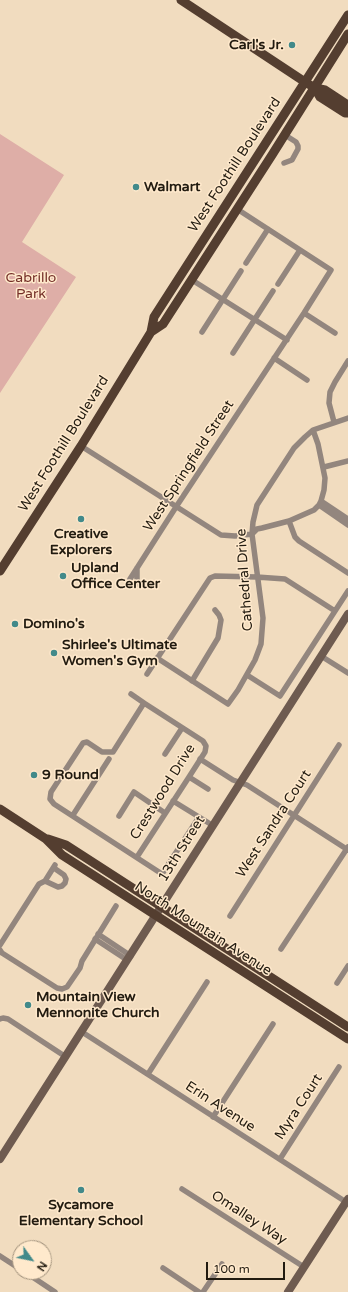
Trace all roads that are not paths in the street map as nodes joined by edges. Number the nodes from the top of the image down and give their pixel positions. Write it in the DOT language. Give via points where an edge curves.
graph roads {
  1 [pos="180,0"];
  2 [pos="348,15"];
  3 [pos="348,34"];
  4 [pos="305,82"];
  5 [pos="314,88"];
  6 [pos="348,105"];
  7 [pos="348,114"];
  8 [pos="285,135"];
  9 [pos="260,152"];
  10 [pos="284,163"];
  11 [pos="228,202"];
  12 [pos="237,209"];
  13 [pos="268,229"];
  14 [pos="216,243"];
  15 [pos="300,250"];
  16 [pos="246,263"];
  17 [pos="241,271"];
  18 [pos="192,280"];
  19 [pos="278,284"];
  20 [pos="174,286"];
  21 [pos="273,291"];
  22 [pos="223,299"];
  23 [pos="304,313"];
  24 [pos="165,320"];
  25 [pos="255,320"];
  26 [pos="151,332"];
  27 [pos="202,332"];
  28 [pos="335,333"];
  29 [pos="287,340"];
  30 [pos="233,353"];
  31 [pos="274,358"];
  32 [pos="348,361"];
  33 [pos="307,380"];
  34 [pos="348,418"];
  35 [pos="334,422"];
  36 [pos="313,430"];
  37 [pos="81,446"];
  38 [pos="348,462"];
  39 [pos="324,467"];
  40 [pos="320,503"];
  41 [pos="176,507"];
  42 [pos="341,517"];
  43 [pos="348,519"];
  44 [pos="289,522"];
  45 [pos="348,525"];
  46 [pos="252,534"];
  47 [pos="137,568"];
  48 [pos="0,571"];
  49 [pos="348,572"];
  50 [pos="257,577"];
  51 [pos="130,579"];
  52 [pos="137,584"];
  53 [pos="348,591"];
  54 [pos="215,610"];
  55 [pos="335,611"];
  56 [pos="348,614"];
  57 [pos="321,656"];
  58 [pos="157,658"];
  59 [pos="348,673"];
  60 [pos="147,674"];
  61 [pos="247,675"];
  62 [pos="192,681"];
  63 [pos="131,694"];
  64 [pos="144,703"];
  65 [pos="182,728"];
  66 [pos="339,745"];
  67 [pos="165,754"];
  68 [pos="109,759"];
  69 [pos="200,759"];
  70 [pos="189,777"];
  71 [pos="240,783"];
  72 [pos="208,789"];
  73 [pos="173,801"];
  74 [pos="0,809"];
  75 [pos="165,813"];
  76 [pos="73,815"];
  77 [pos="119,816"];
  78 [pos="294,816"];
  79 [pos="198,817"];
  80 [pos="212,825"];
  81 [pos="348,849"];
  82 [pos="137,857"];
  83 [pos="45,881"];
  84 [pos="116,906"];
  85 [pos="158,911"];
  86 [pos="230,916"];
  87 [pos="96,936"];
  88 [pos="0,945"];
  89 [pos="282,949"];
  90 [pos="0,950"];
  91 [pos="129,958"];
  92 [pos="348,966"];
  93 [pos="207,982"];
  94 [pos="337,983"];
  95 [pos="0,1019"];
  96 [pos="273,1024"];
  97 [pos="348,1027"];
  98 [pos="82,1032"];
  99 [pos="348,1039"];
  100 [pos="66,1057"];
  101 [pos="339,1067"];
  102 [pos="148,1074"];
  103 [pos="213,1117"];
  104 [pos="0,1159"];
  105 [pos="280,1160"];
  106 [pos="182,1188"];
  107 [pos="347,1200"];
  108 [pos="0,1256"];
  109 [pos="12,1264"];
  110 [pos="222,1264"];
  111 [pos="304,1267"];
  112 [pos="164,1268"];
  113 [pos="37,1280"];
  114 [pos="55,1292"];
  115 [pos="199,1292"];
  116 [pos="204,1292"];
  117 [pos="288,1292"];
  1 -- 4 [label="main road"];
  2 -- 4 [label="main road, West Foothill Boulevard"];
  3 -- 5 [label="main road, West Foothill Boulevard"];
  4 -- 5 [label="main road"];
  4 -- 9 [label="main road, West Foothill Boulevard"];
  5 -- 6 [label="main road" via="324,90"];
  5 -- 7 [label="main road" via="320,97"];
  5 -- 8 [label="main road, West Foothill Boulevard"];
  8 -- 10 [label="street" via="296,142 298,149 292,160"];
  8 -- 12 [label="main road, West Foothill Boulevard"];
  9 -- 11 [label="main road, West Foothill Boulevard"];
  9 -- 12 [label="main road" via="257,165 234,204"];
  11 -- 14 [label="main road" via="231,208 217,231"];
  11 -- 20 [label="main road, West Foothill Boulevard"];
  12 -- 13 [label="street"];
  12 -- 14 [label="main road, West Foothill Boulevard"];
  13 -- 15 [label="street"];
  13 -- 16 [label="street"];
  14 -- 18 [label="main road, West Foothill Boulevard"];
  15 -- 19 [label="street"];
  15 -- 23 [label="street, West Springfield Street" via="331,270"];
  17 -- 22 [label="street"];
  18 -- 22 [label="street"];
  18 -- 24 [label="main road, West Foothill Boulevard"];
  20 -- 24 [label="main road" via="177,290 176,295 166,312"];
  20 -- 26 [label="main road, West Foothill Boulevard" via="154,318"];
  21 -- 25 [label="street"];
  22 -- 25 [label="street"];
  22 -- 27 [label="street"];
  23 -- 28 [label="street"];
  23 -- 29 [label="street, West Springfield Street"];
  24 -- 26 [label="main road, West Foothill Boulevard"];
  25 -- 29 [label="street"];
  25 -- 30 [label="street"];
  26 -- 37 [label="main road, West Foothill Boulevard"];
  29 -- 31 [label="street, West Springfield Street"];
  31 -- 33 [label="street"];
  31 -- 41 [label="street, West Springfield Street"];
  32 -- 35 [label="street" via="330,392 329,403"];
  34 -- 35 [label="street, Cathedral Drive"];
  35 -- 36 [label="street, Cathedral Drive"];
  36 -- 39 [label="street"];
  36 -- 46 [label="street, Cathedral Drive" via="294,448 257,505"];
  37 -- 41 [label="street"];
  37 -- 48 [label="main road, West Foothill Boulevard"];
  38 -- 39 [label="street"];
  39 -- 40 [label="street" via="324,490"];
  40 -- 42 [label="street"];
  40 -- 44 [label="street" via="314,510"];
  41 -- 46 [label="street" via="221,535"];
  41 -- 47 [label="street, West Springfield Street"];
  42 -- 43 [label="street"];
  42 -- 45 [label="street"];
  44 -- 46 [label="street" via="257,529"];
  44 -- 49 [label="street" via="299,541"];
  46 -- 50 [label="street, Cathedral Drive"];
  47 -- 51 [label="street, West Springfield Street"];
  47 -- 52 [label="street"];
  50 -- 55 [label="street" via="285,579"];
  50 -- 58 [label="street" via="210,578"];
  50 -- 61 [label="street, Cathedral Drive" via="262,630 255,660"];
  53 -- 55 [label="street"];
  54 -- 62 [label="street" via="221,620 218,638"];
  55 -- 61 [label="street" via="280,696"];
  56 -- 57 [label="street, 13th Street"];
  57 -- 59 [label="street"];
  57 -- 71 [label="street, 13th Street"];
  58 -- 60 [label="street"];
  58 -- 62 [label="street"];
  61 -- 62 [label="street, Cathedral Drive" via="228,704"];
  63 -- 64 [label="street"];
  64 -- 65 [label="street"];
  64 -- 76 [label="street" via="113,752 102,752 87,742 83,743 51,792 50,799 54,804"];
  65 -- 67 [label="street"];
  65 -- 69 [label="street, Crestwood Drive" via="203,741 206,746"];
  66 -- 78 [label="street, West Sandra Court"];
  68 -- 76 [label="street"];
  69 -- 70 [label="street, Crestwood Drive"];
  69 -- 71 [label="street"];
  70 -- 72 [label="street"];
  70 -- 73 [label="street, Crestwood Drive"];
  71 -- 78 [label="street"];
  71 -- 80 [label="street, 13th Street"];
  73 -- 75 [label="street, Crestwood Drive"];
  73 -- 79 [label="street"];
  74 -- 85 [label="main road, North Mountain Avenue" via="46,839 62,855"];
  75 -- 77 [label="street" via="134,792"];
  75 -- 82 [label="street, Crestwood Drive"];
  76 -- 82 [label="street"];
  78 -- 81 [label="street"];
  78 -- 86 [label="street, West Sandra Court"];
  79 -- 80 [label="street"];
  79 -- 82 [label="street" via="162,874"];
  80 -- 85 [label="street, 13th Street"];
  81 -- 89 [label="street"];
  83 -- 83 [label="street" via="55,867 66,879 65,883 58,887"];
  83 -- 88 [label="street" via="39,884"];
  84 -- 87 [label="street"];
  85 -- 91 [label="street, 13th Street"];
  85 -- 97 [label="main road, North Mountain Avenue"];
  85 -- 99 [label="main road, North Mountain Avenue"];
  87 -- 90 [label="street" via="80,968 67,987 62,989"];
  87 -- 91 [label="street"];
  91 -- 98 [label="street, 13th Street"];
  92 -- 94 [label="street"];
  93 -- 102 [label="street"];
  95 -- 100 [label="street" via="8,1019"];
  96 -- 103 [label="street"];
  98 -- 100 [label="street, 13th Street"];
  98 -- 102 [label="street, Erin Avenue"];
  100 -- 104 [label="street, 13th Street"];
  101 -- 105 [label="street, Myra Court"];
  102 -- 103 [label="street, Erin Avenue"];
  103 -- 105 [label="street, Erin Avenue"];
  105 -- 107 [label="street, Erin Avenue"];
  106 -- 111 [label="street, Omalley Way"];
  107 -- 111 [label="street"];
  108 -- 109 [label="street"];
  110 -- 116 [label="street"];
  111 -- 117 [label="street"];
  112 -- 115 [label="street"];
  113 -- 114 [label="street"];
}
